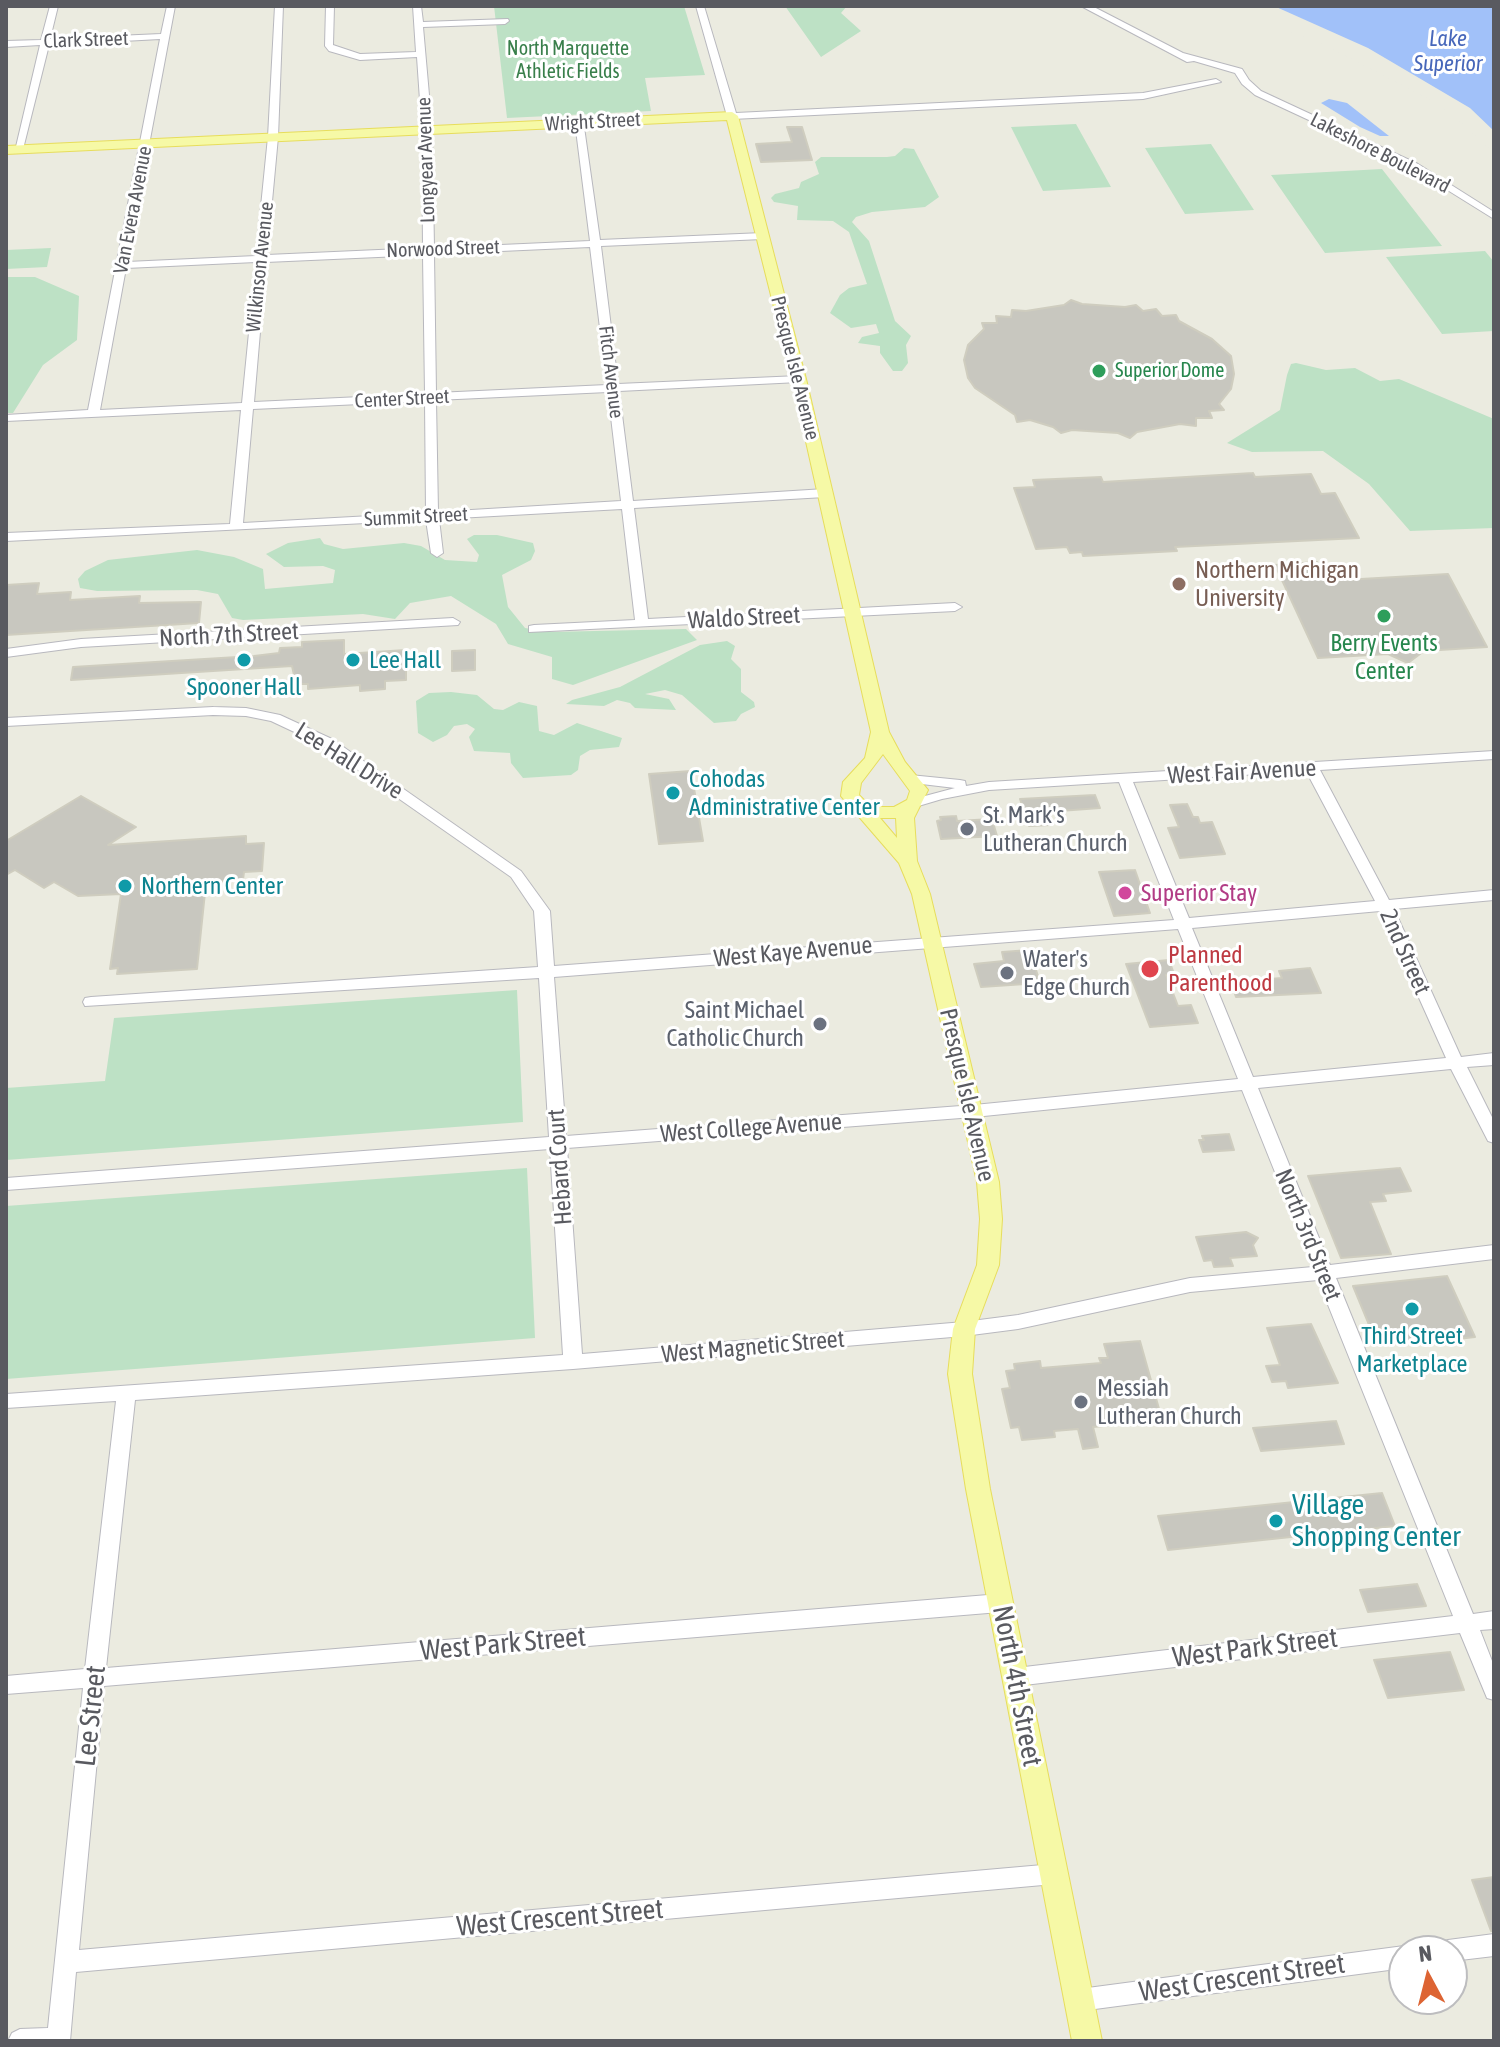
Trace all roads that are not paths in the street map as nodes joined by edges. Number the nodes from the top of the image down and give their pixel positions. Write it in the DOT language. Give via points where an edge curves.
graph roads {
  1 [pos="54,6"];
  2 [pos="171,6"];
  3 [pos="279,6"];
  4 [pos="330,6"];
  5 [pos="417,6"];
  6 [pos="700,6"];
  7 [pos="1085,6"];
  8 [pos="505,21"];
  9 [pos="419,25"];
  10 [pos="167,36"];
  11 [pos="44,42"];
  12 [pos="6,44"];
  13 [pos="421,54"];
  14 [pos="1181,55"];
  15 [pos="1227,68"];
  16 [pos="1204,72"];
  17 [pos="1243,76"];
  18 [pos="1224,83"];
  19 [pos="1179,89"];
  20 [pos="1263,95"];
  21 [pos="732,116"];
  22 [pos="580,122"];
  23 [pos="427,129"];
  24 [pos="273,137"];
  25 [pos="146,143"];
  26 [pos="12,149"];
  27 [pos="1494,216"];
  28 [pos="763,236"];
  29 [pos="595,243"];
  30 [pos="429,249"];
  31 [pos="260,258"];
  32 [pos="123,265"];
  33 [pos="799,379"];
  34 [pos="613,389"];
  35 [pos="430,398"];
  36 [pos="246,407"];
  37 [pos="93,414"];
  38 [pos="6,418"];
  39 [pos="825,493"];
  40 [pos="628,504"];
  41 [pos="432,516"];
  42 [pos="236,527"];
  43 [pos="6,537"];
  44 [pos="437,553"];
  45 [pos="955,607"];
  46 [pos="852,612"];
  47 [pos="453,622"];
  48 [pos="642,623"];
  49 [pos="534,629"];
  50 [pos="6,653"];
  51 [pos="6,722"];
  52 [pos="880,732"];
  53 [pos="1494,755"];
  54 [pos="1312,768"];
  55 [pos="908,778"];
  56 [pos="1124,778"];
  57 [pos="856,779"];
  58 [pos="989,786"];
  59 [pos="856,805"];
  60 [pos="912,806"];
  61 [pos="908,861"];
  62 [pos="1494,895"];
  63 [pos="1384,905"];
  64 [pos="1183,923"];
  65 [pos="932,941"];
  66 [pos="546,972"];
  67 [pos="91,1002"];
  68 [pos="1494,1059"];
  69 [pos="1456,1063"];
  70 [pos="1249,1085"];
  71 [pos="974,1111"];
  72 [pos="1494,1137"];
  73 [pos="559,1143"];
  74 [pos="6,1184"];
  75 [pos="1494,1252"];
  76 [pos="1322,1273"];
  77 [pos="964,1329"];
  78 [pos="573,1362"];
  79 [pos="127,1391"];
  80 [pos="6,1401"];
  81 [pos="1000,1603"];
  82 [pos="1494,1620"];
  83 [pos="1467,1623"];
  84 [pos="1016,1677"];
  85 [pos="96,1678"];
  86 [pos="6,1685"];
  87 [pos="1494,1691"];
  88 [pos="1054,1874"];
  89 [pos="1494,1945"];
  90 [pos="1468,1948"];
  91 [pos="1388,1959"];
  92 [pos="65,1962"];
  93 [pos="1080,2000"];
  94 [pos="58,2040"];
  95 [pos="20,2041"];
  96 [pos="1087,2041"];
  1 -- 11 [label="street"];
  2 -- 10 [label="street, Van Evera Avenue"];
  3 -- 24 [label="street, Wilkinson Avenue"];
  4 -- 13 [label="street" via="332,49 360,57"];
  5 -- 9 [label="street, Longyear Avenue"];
  6 -- 21 [label="street, Presque Isle Avenue"];
  7 -- 14 [label="street, Lakeshore Boulevard"];
  8 -- 9 [label="street"];
  9 -- 13 [label="street, Longyear Avenue"];
  10 -- 11 [label="street, Clark Street"];
  10 -- 25 [label="street, Van Evera Avenue"];
  11 -- 12 [label="street, Clark Street"];
  11 -- 26 [label="street"];
  13 -- 23 [label="street, Longyear Avenue"];
  14 -- 15 [label="street, Lakeshore Boulevard"];
  14 -- 16 [label="street, Lakeshore Boulevard"];
  15 -- 16 [label="street, Wright Street"];
  15 -- 17 [label="street, Lakeshore Boulevard"];
  16 -- 18 [label="street, Lakeshore Boulevard" via="1206,78"];
  16 -- 19 [label="street, Wright Street"];
  17 -- 18 [label="street, Wright Street"];
  17 -- 20 [label="street, Lakeshore Boulevard"];
  18 -- 19 [label="street, Wright Street"];
  18 -- 20 [label="street, Lakeshore Boulevard"];
  19 -- 21 [label="street, Wright Street" via="1143,96"];
  20 -- 27 [label="street, Lakeshore Boulevard" via="1415,166"];
  21 -- 22 [label="main road, Wright Street"];
  21 -- 28 [label="main road, Presque Isle Avenue"];
  22 -- 23 [label="main road, Wright Street"];
  22 -- 29 [label="street, Fitch Avenue"];
  23 -- 24 [label="main road, Wright Street"];
  23 -- 30 [label="street, Longyear Avenue"];
  24 -- 25 [label="main road, Wright Street"];
  24 -- 31 [label="street, Wilkinson Avenue"];
  25 -- 26 [label="main road, Wright Street"];
  25 -- 32 [label="street, Van Evera Avenue"];
  28 -- 29 [label="street, Norwood Street"];
  28 -- 33 [label="main road, Presque Isle Avenue"];
  29 -- 30 [label="street, Norwood Street"];
  29 -- 34 [label="street, Fitch Avenue"];
  30 -- 31 [label="street, Norwood Street"];
  30 -- 35 [label="street, Longyear Avenue"];
  31 -- 32 [label="street, Norwood Street"];
  31 -- 36 [label="street, Wilkinson Avenue"];
  32 -- 37 [label="street, Van Evera Avenue"];
  33 -- 34 [label="street, Center Street"];
  33 -- 39 [label="main road, Presque Isle Avenue"];
  34 -- 35 [label="street, Center Street"];
  34 -- 40 [label="street, Fitch Avenue"];
  35 -- 36 [label="street, Center Street"];
  35 -- 41 [label="street, Longyear Avenue"];
  36 -- 37 [label="street, Center Street"];
  36 -- 42 [label="street, Wilkinson Avenue"];
  37 -- 38 [label="street, Center Street"];
  39 -- 40 [label="street, Summit Street"];
  39 -- 46 [label="main road, Presque Isle Avenue"];
  40 -- 41 [label="street, Summit Street"];
  40 -- 48 [label="street, Fitch Avenue"];
  41 -- 42 [label="street, Summit Street"];
  41 -- 44 [label="street, Longyear Avenue"];
  42 -- 43 [label="street, Summit Street"];
  45 -- 46 [label="street, Waldo Street"];
  46 -- 48 [label="street, Waldo Street"];
  46 -- 52 [label="main road, Presque Isle Avenue"];
  47 -- 50 [label="street, North 7th Street" via="81,643"];
  48 -- 49 [label="street, Waldo Street"];
  51 -- 66 [label="street, Lee Hall Drive" via="213,711 246,712 299,727 516,874 542,911"];
  52 -- 55 [label="main road, Presque Isle Avenue"];
  52 -- 57 [label="main road" via="873,759"];
  53 -- 54 [label="street, West Fair Avenue"];
  54 -- 56 [label="street, West Fair Avenue"];
  54 -- 63 [label="street, 2nd Street"];
  55 -- 57 [label="main road, West Fair Avenue" via="882,771"];
  55 -- 58 [label="street, West Fair Avenue"];
  55 -- 60 [label="main road, Presque Isle Avenue" via="919,790"];
  56 -- 58 [label="street, West Fair Avenue"];
  56 -- 64 [label="street, North 3rd Street"];
  57 -- 59 [label="main road" via="849,791"];
  58 -- 60 [label="street, West Fair Avenue"];
  59 -- 60 [label="main road, West Fair Avenue" via="883,813"];
  59 -- 61 [label="main road, Presque Isle Avenue"];
  60 -- 61 [label="main road, Presque Isle Avenue" via="905,818"];
  61 -- 65 [label="main road, Presque Isle Avenue"];
  62 -- 63 [label="street, West Kaye Avenue"];
  63 -- 64 [label="street, West Kaye Avenue"];
  63 -- 69 [label="street, 2nd Street"];
  64 -- 65 [label="street, West Kaye Avenue"];
  64 -- 70 [label="street, North 3rd Street"];
  65 -- 66 [label="street, West Kaye Avenue"];
  65 -- 71 [label="main road, Presque Isle Avenue"];
  66 -- 67 [label="street, West Kaye Avenue"];
  66 -- 73 [label="street, Hebard Court"];
  68 -- 69 [label="street, West College Avenue"];
  69 -- 70 [label="street, West College Avenue"];
  69 -- 72 [label="street, 2nd Street"];
  70 -- 71 [label="street, West College Avenue"];
  70 -- 76 [label="street, North 3rd Street"];
  71 -- 73 [label="street, West College Avenue"];
  71 -- 77 [label="main road, Presque Isle Avenue" via="991,1219 988,1265"];
  73 -- 74 [label="street, West College Avenue"];
  73 -- 78 [label="street, Hebard Court"];
  75 -- 76 [label="street, West Magnetic Street"];
  76 -- 77 [label="street, West Magnetic Street" via="1190,1285"];
  76 -- 83 [label="street, North 3rd Street"];
  77 -- 78 [label="street, West Magnetic Street"];
  77 -- 81 [label="main road, North 4th Street" via="960,1374"];
  78 -- 79 [label="street, West Magnetic Street"];
  79 -- 80 [label="street, West Magnetic Street"];
  79 -- 85 [label="street, Lee Street"];
  81 -- 84 [label="main road, North 4th Street"];
  81 -- 85 [label="street, West Park Street"];
  82 -- 83 [label="street, West Park Street"];
  83 -- 84 [label="street, West Park Street"];
  83 -- 87 [label="street, North 3rd Street"];
  84 -- 88 [label="main road, North 4th Street"];
  85 -- 86 [label="street, West Park Street"];
  85 -- 92 [label="street, Lee Street"];
  88 -- 92 [label="street, West Crescent Street"];
  88 -- 93 [label="main road, North 4th Street"];
  89 -- 90 [label="street"];
  91 -- 93 [label="street, West Crescent Street"];
  92 -- 94 [label="street, Lee Street"];
  93 -- 96 [label="main road, North 4th Street"];
  94 -- 95 [label="street"];
}
